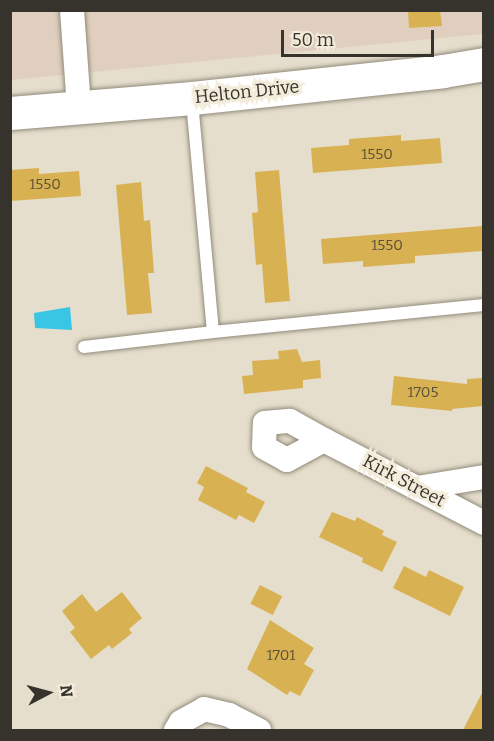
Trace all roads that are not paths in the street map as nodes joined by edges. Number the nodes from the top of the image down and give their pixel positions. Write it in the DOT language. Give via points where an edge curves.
graph roads {
  1 [pos="72,10"];
  2 [pos="483,64"];
  3 [pos="192,98"];
  4 [pos="80,107"];
  5 [pos="10,113"];
  6 [pos="483,305"];
  7 [pos="213,332"];
  8 [pos="84,347"];
  9 [pos="324,440"];
  10 [pos="483,477"];
  11 [pos="417,488"];
  12 [pos="483,523"];
  13 [pos="178,726"];
  14 [pos="259,730"];
  1 -- 4 [label="street"];
  2 -- 3 [label="main road, Helton Drive"];
  3 -- 4 [label="main road, Helton Drive"];
  3 -- 7 [label="lane"];
  4 -- 5 [label="main road, Helton Drive"];
  6 -- 7 [label="lane"];
  7 -- 8 [label="lane"];
  9 -- 11 [label="street, Kirk Street"];
  10 -- 11 [label="street"];
  11 -- 12 [label="street, Kirk Street"];
  13 -- 14 [label="street" via="204,709 229,715"];
}
